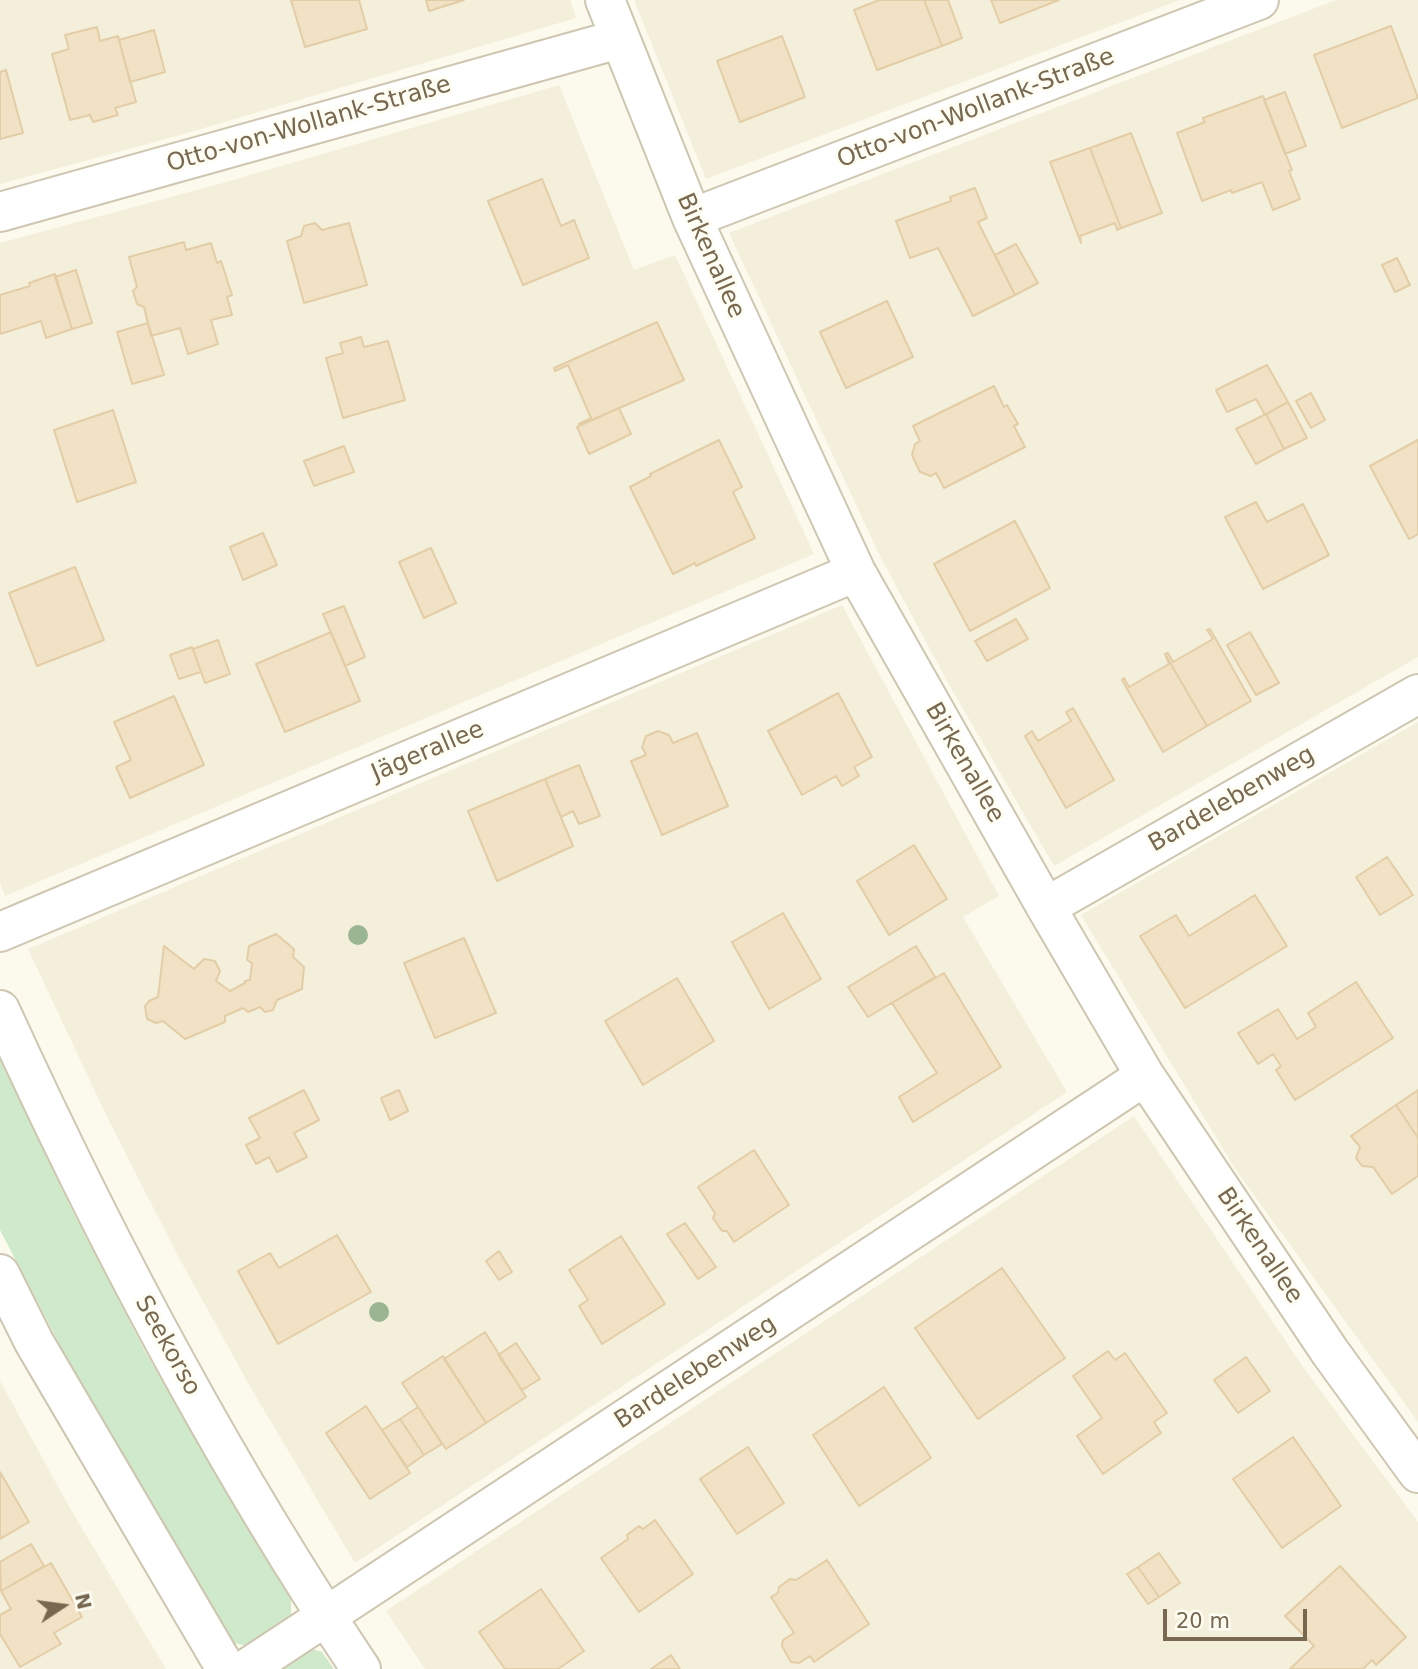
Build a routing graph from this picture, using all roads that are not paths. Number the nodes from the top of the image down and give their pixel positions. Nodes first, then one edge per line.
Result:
1 (605, 0) edge
2 (1259, 0) edge
3 (619, 38) junction
4 (0, 212) edge
5 (692, 218) junction
6 (856, 572) junction
7 (1418, 694) edge
8 (1046, 907) junction
9 (0, 932) edge
10 (0, 1010) edge
11 (1145, 1076) junction
12 (0, 1273) edge
13 (1418, 1473) edge
14 (326, 1617) junction
15 (226, 1669) edge
16 (246, 1669) edge
17 (361, 1669) edge

1 - 3 street, Birkenallee
2 - 5 street, Otto-von-Wollank-Straße
3 - 4 street, Otto-von-Wollank-Straße
3 - 5 street, Birkenallee
5 - 6 street, Birkenallee
6 - 8 street, Birkenallee
6 - 9 street, Jägerallee
7 - 8 street, Bardelebenweg
8 - 11 street, Birkenallee
10 - 14 street, Seekorso
11 - 13 street, Birkenallee
11 - 14 street, Bardelebenweg
12 - 15 street
14 - 16 street, Bardelebenweg
14 - 17 street, Seekorso

